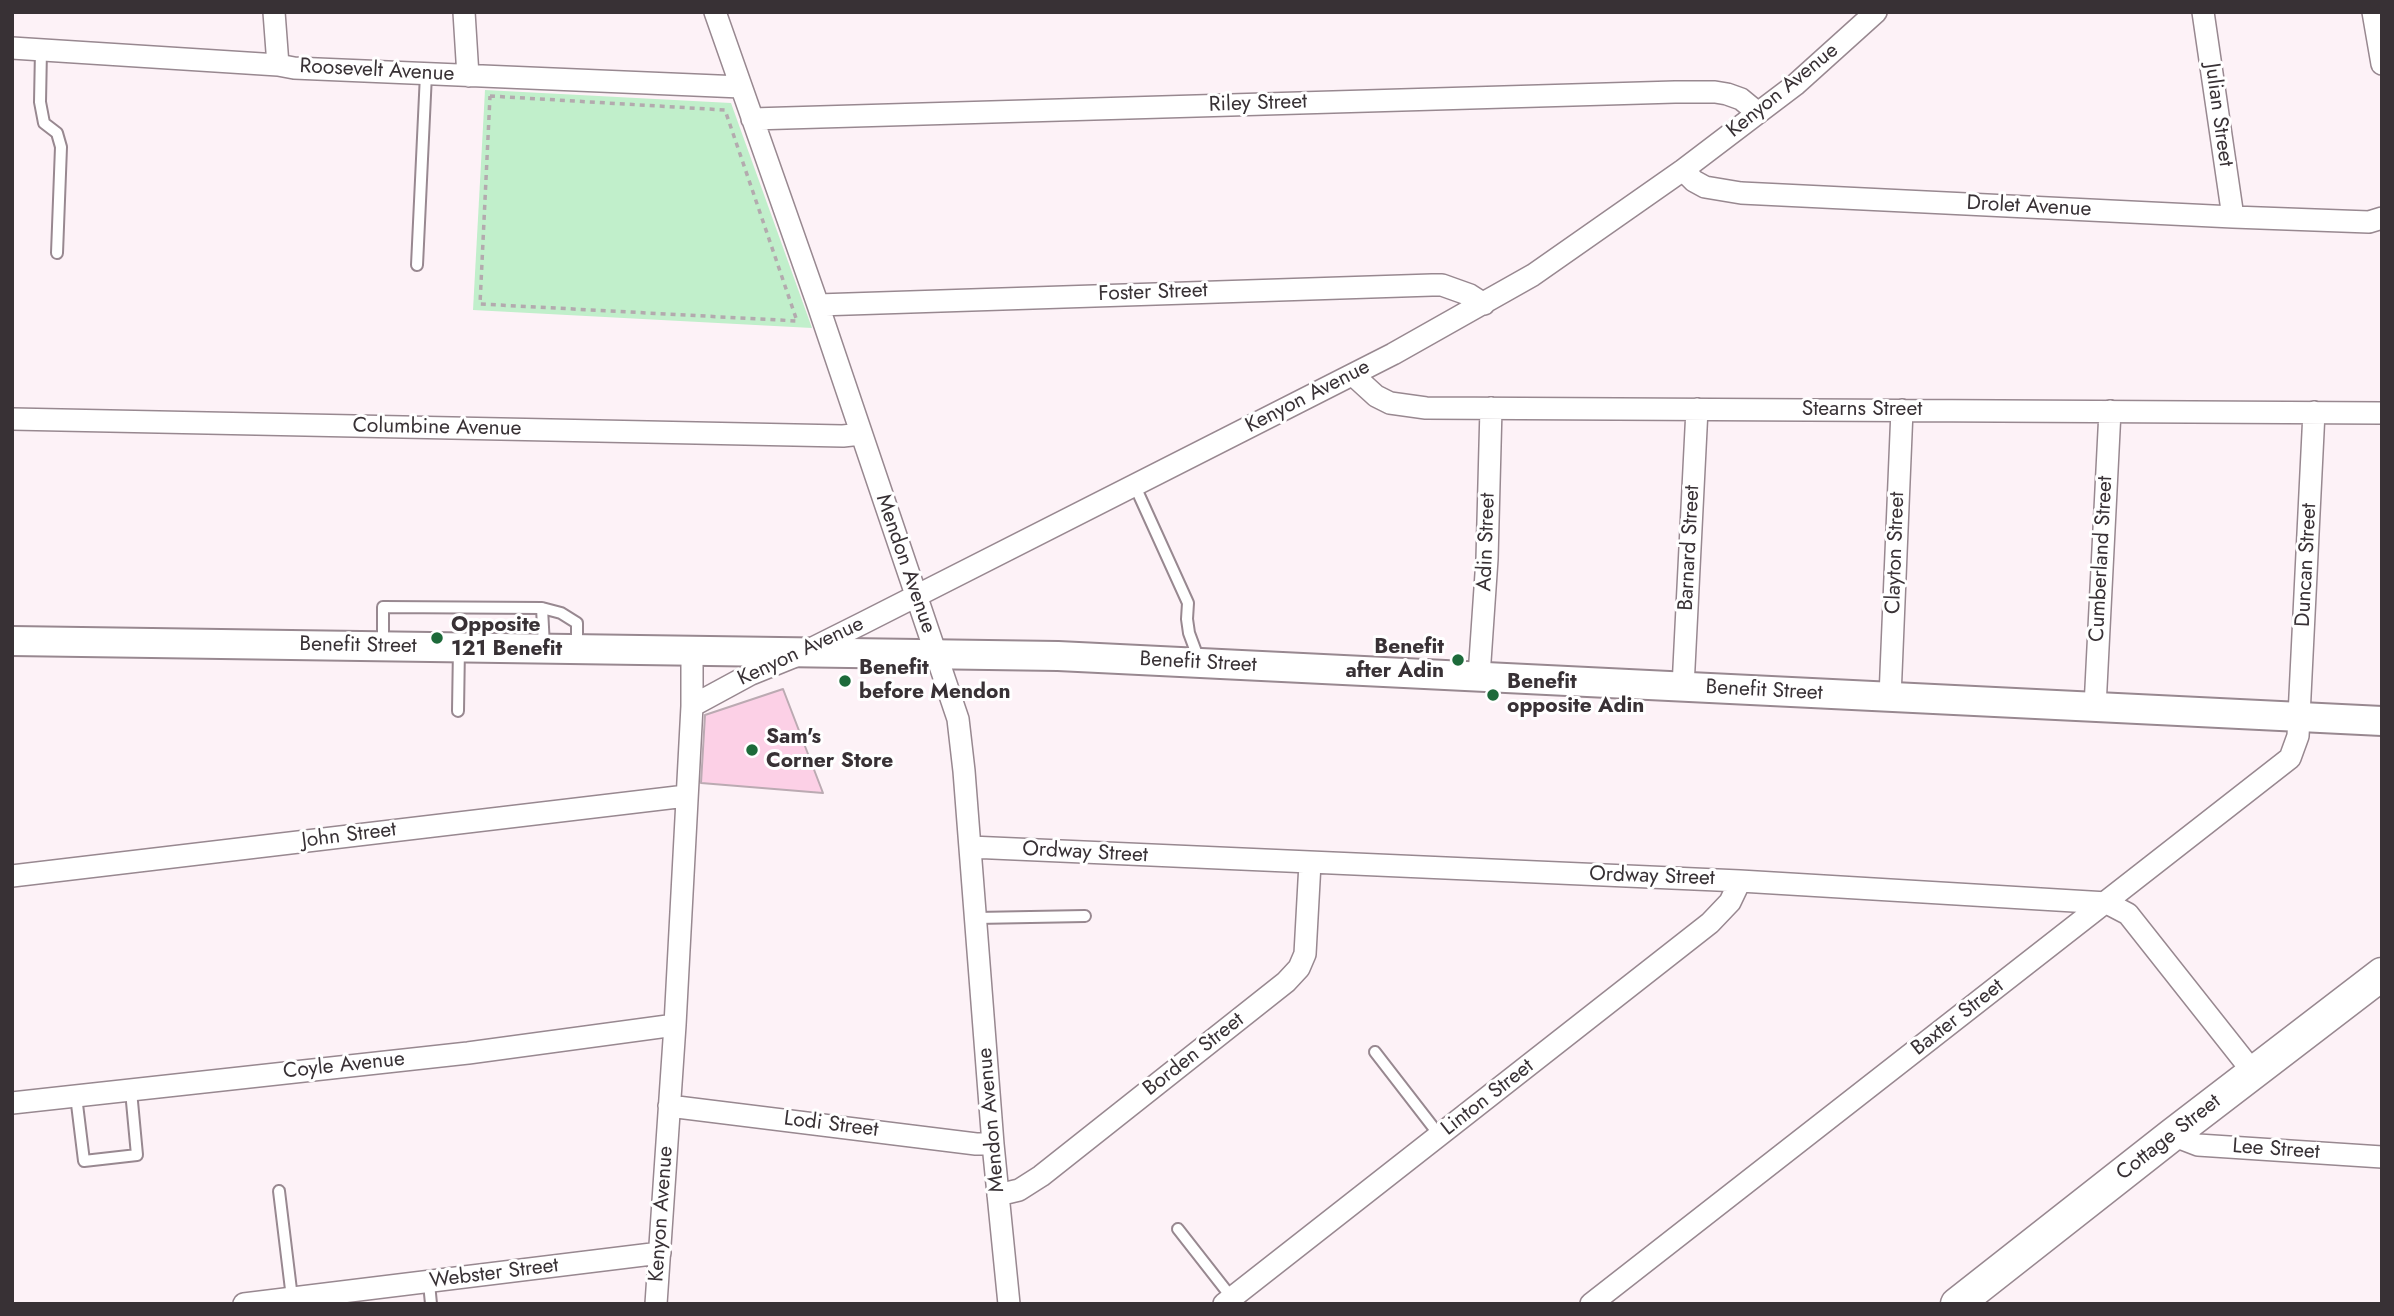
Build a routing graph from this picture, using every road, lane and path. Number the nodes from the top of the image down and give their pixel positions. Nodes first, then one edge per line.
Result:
1 (274, 12) edge
2 (464, 12) edge
3 (715, 12) edge
4 (1876, 12) edge
5 (2203, 12) edge
6 (2373, 12) edge
7 (12, 48) edge
8 (41, 50) junction
9 (2382, 64) edge
10 (278, 65) junction
11 (426, 74) junction
12 (468, 76) junction
13 (741, 87) junction
14 (490, 96) joint
15 (1758, 113) junction
16 (752, 119) junction
17 (1683, 170) junction
18 (2233, 217) junction
19 (2382, 218) edge
20 (57, 253) dead end
21 (417, 265) dead end
22 (1484, 304) junction
23 (818, 305) junction
24 (1353, 375) junction
25 (1491, 408) junction
26 (1697, 409) junction
27 (1902, 410) junction
28 (2110, 411) junction
29 (2314, 412) junction
30 (2382, 413) edge
31 (12, 419) edge
32 (861, 434) junction
33 (1134, 484) junction
34 (916, 596) junction
35 (542, 608) junction
36 (12, 641) edge
37 (383, 646) junction
38 (459, 648) junction
39 (545, 649) junction
40 (577, 649) junction
41 (692, 651) junction
42 (803, 653) junction
43 (936, 653) junction
44 (1200, 663) junction
45 (1479, 676) junction
46 (1683, 687) junction
47 (1890, 696) junction
48 (692, 706) junction
49 (2095, 707) junction
50 (458, 710) dead end
51 (2299, 717) junction
52 (2382, 721) edge
53 (686, 796) junction
54 (970, 847) junction
55 (1310, 863) junction
56 (12, 876) edge
57 (1740, 881) junction
58 (2107, 903) junction
59 (1085, 916) dead end
60 (976, 918) junction
61 (2382, 974) edge
62 (675, 1025) junction
63 (1375, 1052) dead end
64 (2253, 1072) junction
65 (131, 1091) junction
66 (76, 1096) junction
67 (12, 1103) edge
68 (669, 1106) junction
69 (2172, 1135) junction
70 (1440, 1136) junction
71 (993, 1144) junction
72 (2382, 1157) edge
73 (279, 1191) dead end
74 (998, 1195) junction
75 (1178, 1229) dead end
76 (660, 1253) junction
77 (430, 1293) edge
78 (292, 1298) junction
79 (344, 1298) edge
80 (1228, 1301) edge
81 (252, 1303) edge
82 (1011, 1303) edge
83 (656, 1304) edge
84 (1591, 1304) edge
85 (1957, 1304) edge

1 - 10 street
2 - 12 street
3 - 13 street, Mendon Avenue
4 - 15 street, Kenyon Avenue
5 - 18 street, Julian Street
6 - 9 street
7 - 8 street, Roosevelt Avenue
8 - 10 street, Roosevelt Avenue
8 - 20 lane
10 - 11 street, Roosevelt Avenue
11 - 12 street, Roosevelt Avenue
11 - 21 lane
12 - 13 street, Roosevelt Avenue
13 - 16 street, Mendon Avenue
14 - 14 path
15 - 16 street, Riley Street
15 - 17 street, Kenyon Avenue
16 - 23 street, Mendon Avenue
17 - 18 street, Drolet Avenue
17 - 22 street, Kenyon Avenue
18 - 19 street, Drolet Avenue
22 - 23 street, Foster Street
22 - 24 street, Kenyon Avenue
23 - 32 street, Mendon Avenue
24 - 25 street, Stearns Street
24 - 33 street, Kenyon Avenue
25 - 26 street, Stearns Street
25 - 45 street, Adin Street
26 - 27 street, Stearns Street
26 - 46 street, Barnard Street
27 - 28 street, Stearns Street
27 - 47 street, Clayton Street
28 - 29 street, Stearns Street
28 - 49 street, Cumberland Street
29 - 30 street, Stearns Street
29 - 51 street, Duncan Street
31 - 32 street, Columbine Avenue
32 - 34 street, Mendon Avenue
33 - 34 street, Kenyon Avenue
33 - 44 lane
34 - 42 street, Kenyon Avenue
34 - 43 street, Mendon Avenue
35 - 37 lane
35 - 39 lane
35 - 40 lane
36 - 37 street, Benefit Street
37 - 38 street, Benefit Street
38 - 39 street, Benefit Street
38 - 50 lane
39 - 40 street, Benefit Street
40 - 41 street, Benefit Street
41 - 42 street, Benefit Street
41 - 48 street, Kenyon Avenue
42 - 43 street, Benefit Street
42 - 48 street, Kenyon Avenue
43 - 44 street, Benefit Street
43 - 54 street, Mendon Avenue
44 - 45 street, Benefit Street
45 - 46 street, Benefit Street
46 - 47 street, Benefit Street
47 - 49 street, Benefit Street
48 - 53 street, Kenyon Avenue
49 - 51 street, Benefit Street
51 - 52 street, Benefit Street
51 - 58 street, Baxter Street
53 - 56 street, John Street
53 - 62 street, Kenyon Avenue
54 - 55 street, Ordway Street
54 - 60 street, Mendon Avenue
55 - 57 street, Ordway Street
55 - 74 street, Borden Street
57 - 58 street, Ordway Street
57 - 70 street, Linton Street
58 - 64 street
58 - 84 street, Baxter Street
59 - 60 lane
60 - 71 street, Mendon Avenue
61 - 64 main road, Cottage Street
62 - 65 street, Coyle Avenue
62 - 68 street, Kenyon Avenue
63 - 70 lane
64 - 69 main road, Cottage Street
65 - 66 street, Coyle Avenue
65 - 66 lane
66 - 67 street, Coyle Avenue
68 - 71 street, Lodi Street
68 - 76 street, Kenyon Avenue
69 - 72 street, Lee Street
69 - 85 main road, Cottage Street
70 - 80 street, Linton Street
71 - 74 street, Mendon Avenue
73 - 78 lane
74 - 82 street, Mendon Avenue
75 - 80 lane
76 - 77 street, Webster Street
76 - 83 street, Kenyon Avenue
77 - 79 street, Webster Street
78 - 79 street, Webster Street
78 - 81 street, Webster Street

